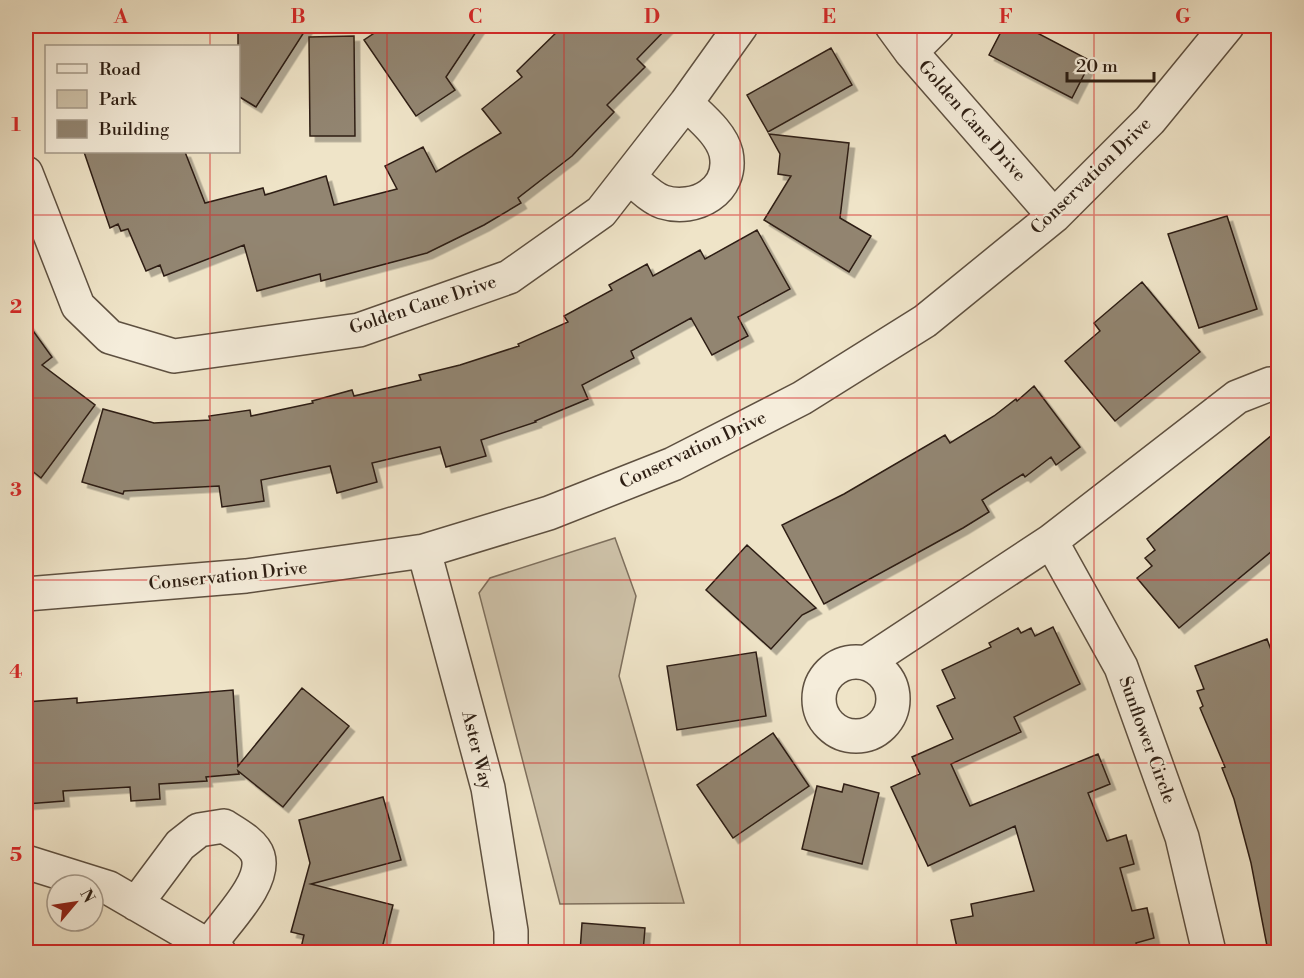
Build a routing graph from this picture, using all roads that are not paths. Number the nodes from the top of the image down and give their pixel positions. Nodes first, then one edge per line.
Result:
1 (741, 26) edge
2 (892, 26) edge
3 (937, 26) edge
4 (1227, 26) edge
5 (911, 52) junction
6 (686, 103) junction
7 (26, 173) edge
8 (629, 177) junction
9 (1054, 216) junction
10 (1278, 386) edge
11 (1051, 541) junction
12 (424, 551) junction
13 (26, 594) edge
14 (866, 663) dead end
15 (26, 862) edge
16 (136, 904) junction
17 (211, 950) edge
18 (511, 952) edge
19 (1209, 952) edge

1 - 6 street, Golden Cane Drive
2 - 5 street, Golden Cane Drive
3 - 5 street
4 - 9 street, Conservation Drive
5 - 9 street, Golden Cane Drive
6 - 8 street, Golden Cane Drive
6 - 8 street
7 - 8 street, Golden Cane Drive
9 - 12 street, Conservation Drive
10 - 11 street
11 - 14 street
11 - 19 street, Sunflower Circle
12 - 13 street, Conservation Drive
12 - 18 street, Aster Way
15 - 16 street
16 - 17 street
16 - 17 street

